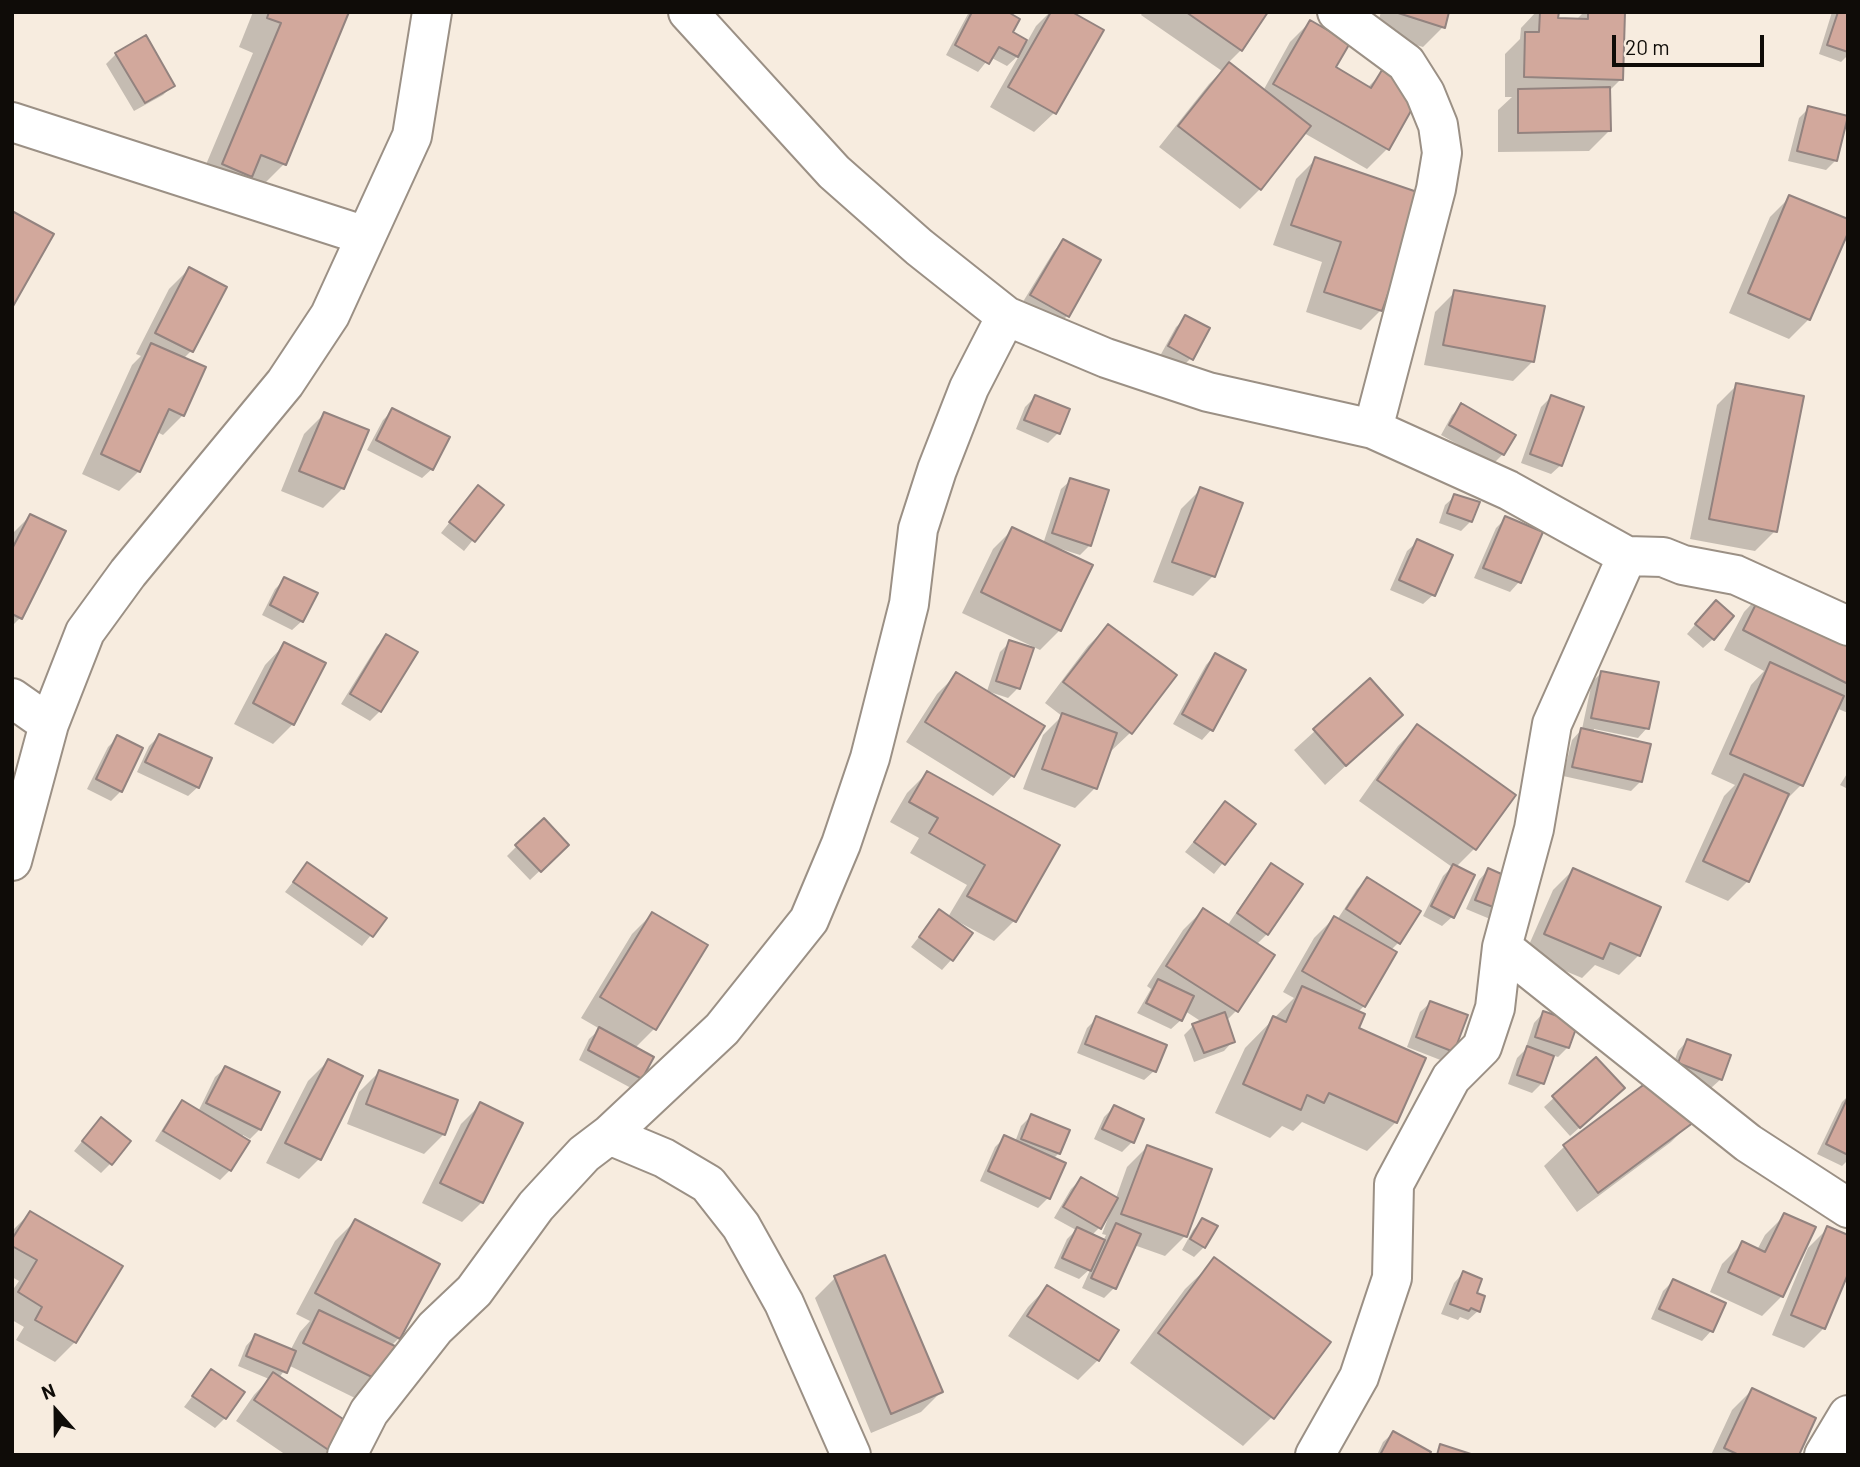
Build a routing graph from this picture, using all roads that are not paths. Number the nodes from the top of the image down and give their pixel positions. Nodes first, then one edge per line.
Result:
1 (432, 12) edge
2 (688, 12) edge
3 (1337, 12) edge
4 (12, 122) edge
5 (366, 236) junction
6 (1006, 316) junction
7 (1373, 429) junction
8 (1627, 556) junction
9 (1848, 626) edge
10 (12, 698) edge
11 (49, 723) junction
12 (12, 861) edge
13 (1502, 947) junction
14 (610, 1135) junction
15 (1848, 1208) edge
16 (1848, 1415) edge
17 (347, 1455) edge
18 (851, 1455) edge
19 (1315, 1455) edge
20 (1824, 1455) edge

1 - 5 street
2 - 6 street
3 - 7 street
4 - 5 street
5 - 11 street
6 - 7 street
6 - 14 street
7 - 8 street
8 - 9 street
8 - 13 street
10 - 11 street
11 - 12 street
13 - 15 street
13 - 19 street
14 - 17 street
14 - 18 street
16 - 20 street

